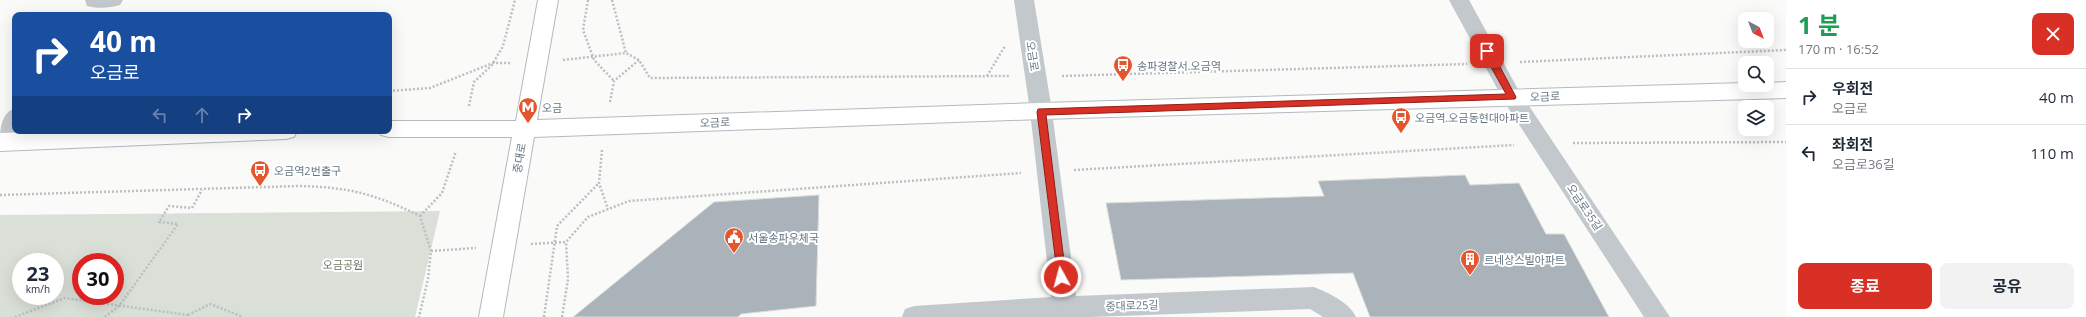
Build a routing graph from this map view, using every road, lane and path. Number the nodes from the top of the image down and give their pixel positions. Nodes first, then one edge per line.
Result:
1 (94, 0) edge
2 (113, 0) edge
3 (515, 0) edge
4 (548, 0) edge
5 (588, 0) edge
6 (612, 0) edge
7 (1024, 0) edge
8 (1459, 0) edge
9 (86, 12) edge
10 (1003, 38) dead end
11 (1786, 50) edge
12 (639, 60) junction
13 (493, 63) junction
14 (1494, 63) junction
15 (986, 76) junction
16 (1036, 76) junction
17 (474, 82) dead end
18 (392, 90) edge
19 (1786, 90) edge
20 (1512, 97) junction
21 (1041, 112) junction
22 (12, 120) edge
23 (392, 129) edge
24 (524, 129) junction
25 (208, 134) edge
26 (0, 138) edge
27 (0, 142) edge
28 (1786, 142) edge
29 (1543, 143) junction
30 (1049, 172) junction
31 (202, 190) junction
32 (442, 193) dead end
33 (0, 195) edge
34 (608, 210) junction
35 (420, 216) junction
36 (120, 306) junction
37 (1066, 312) edge
38 (188, 316) edge
39 (15, 317) edge
40 (105, 317) edge
41 (243, 317) edge
42 (419, 317) edge
43 (491, 317) edge
44 (544, 317) edge
45 (562, 317) edge
46 (914, 317) edge
47 (1344, 317) edge
48 (1658, 317) edge

1 - 2 street
1 - 9 street
3 - 13 path
4 - 24 main road, 중대로
5 - 12 path
6 - 12 path
7 - 16 street, 오금로
8 - 14 street, 오금로35길
10 - 15 path
11 - 14 path
12 - 15 path
13 - 17 path
13 - 18 path
14 - 16 path
14 - 20 street, 오금로35길
15 - 16 path
16 - 21 street, 오금로
19 - 20 main road, 오금로
20 - 21 main road, 오금로
20 - 29 street, 오금로35길
21 - 24 main road, 오금로
21 - 30 street, 오금로
22 - 26 street
23 - 24 main road, 오금로
24 - 43 main road, 중대로
25 - 27 main road
28 - 29 path
29 - 30 path
29 - 48 street, 오금로35길
30 - 34 path
30 - 37 street, 오금로
31 - 33 path
31 - 35 path
31 - 36 path
32 - 35 path
34 - 44 path
34 - 45 path
35 - 42 path
36 - 38 path
36 - 39 path
36 - 40 path
37 - 46 street, 중대로25길
37 - 47 street, 중대로25길
38 - 41 path

